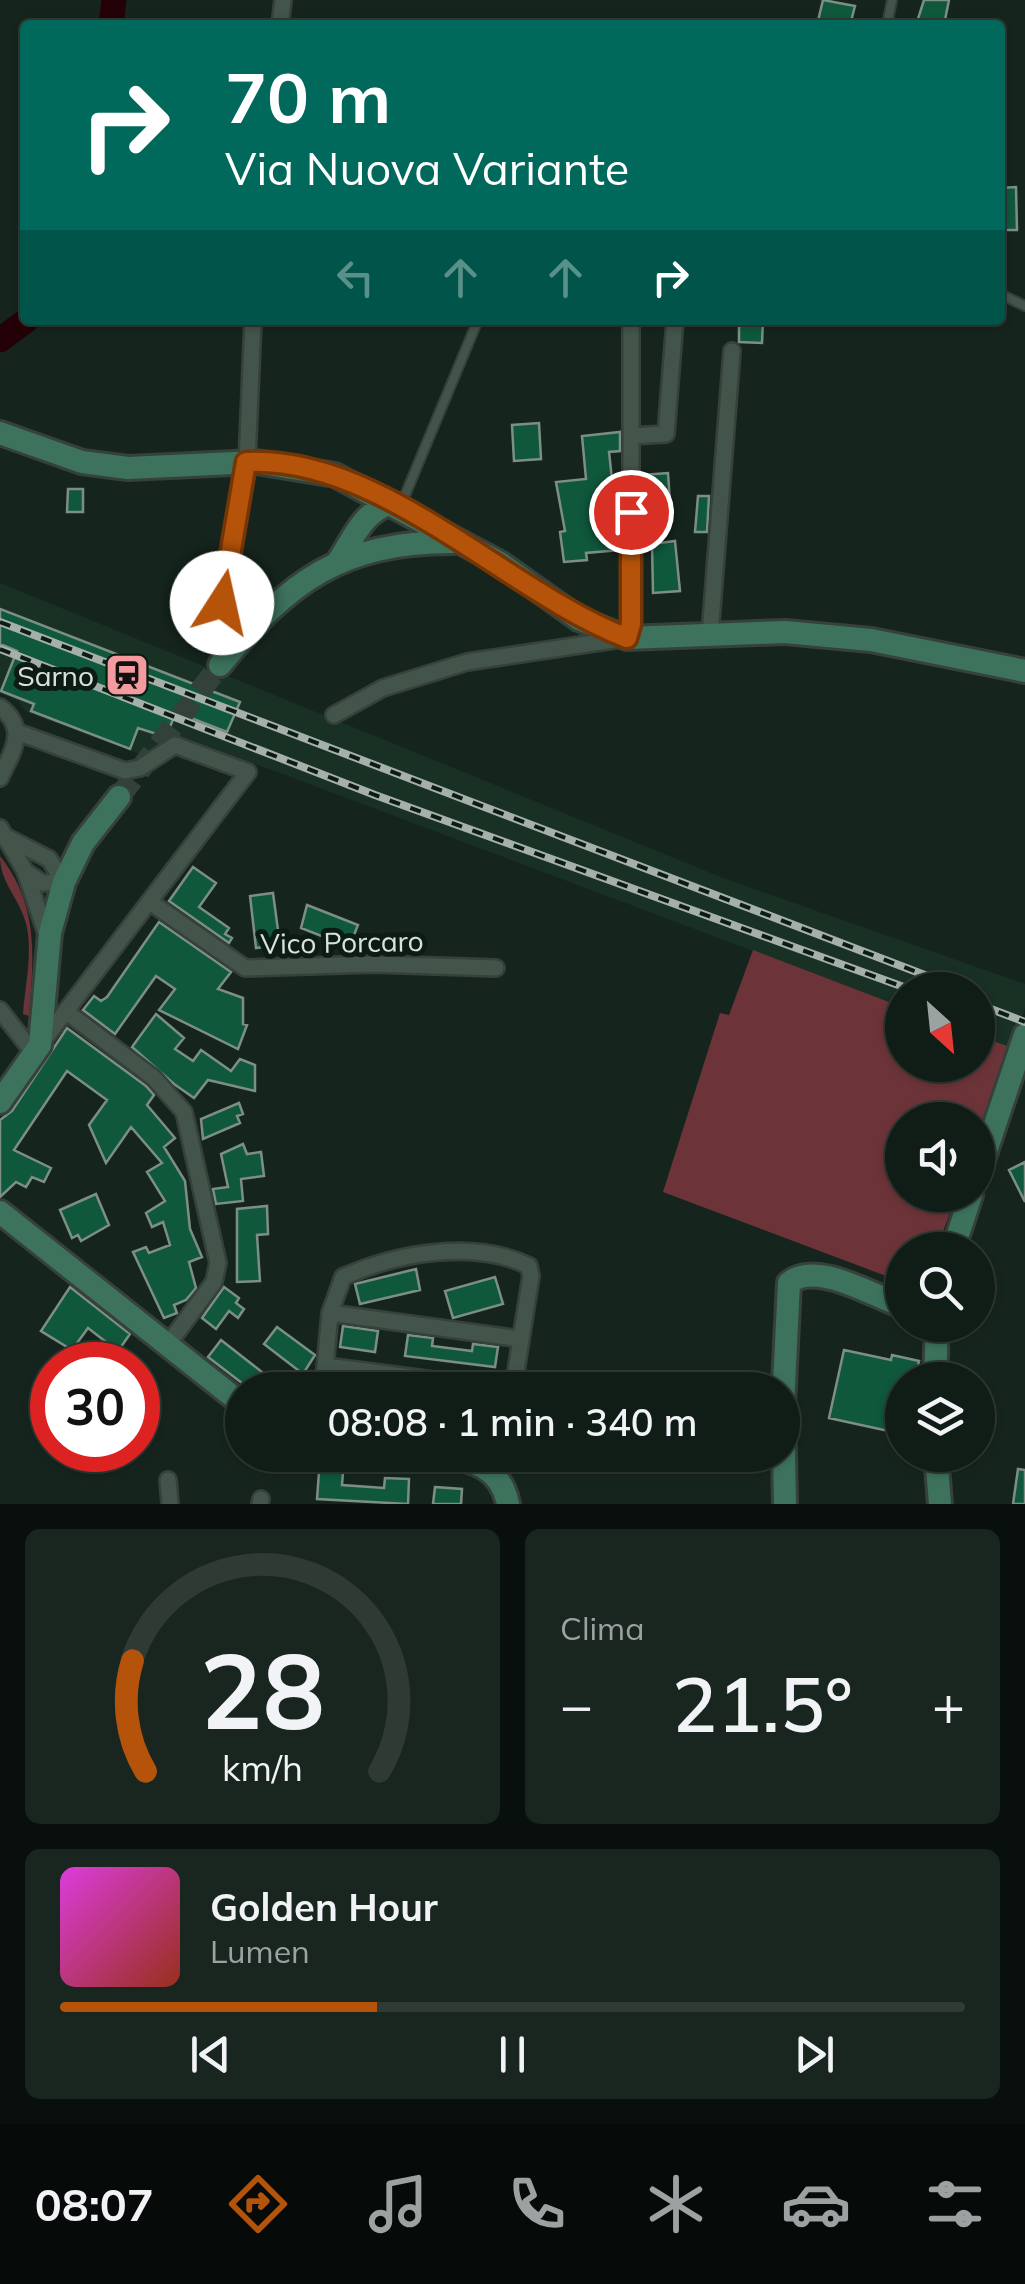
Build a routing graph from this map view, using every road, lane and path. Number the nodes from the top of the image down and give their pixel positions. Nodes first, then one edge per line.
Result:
1 (253, 325) edge
2 (476, 325) edge
3 (632, 325) edge
4 (676, 325) edge
5 (732, 351) dead end
6 (631, 436) junction
7 (10, 437) edge
8 (246, 462) junction
9 (336, 475) junction
10 (396, 506) junction
11 (362, 522) junction
12 (456, 542) junction
13 (380, 546) junction
14 (339, 560) junction
15 (222, 603) dead end
16 (710, 635) junction
17 (627, 638) junction
18 (220, 664) tunnel mouth
19 (1025, 671) edge
20 (0, 708) edge
21 (334, 716) dead end
22 (17, 732) junction
23 (0, 778) edge
24 (119, 797) tunnel mouth
25 (2, 832) edge
26 (84, 842) junction
27 (40, 854) junction
28 (25, 870) junction
29 (64, 882) junction
30 (150, 902) junction
31 (49, 945) junction
32 (496, 968) dead end
33 (44, 1003) junction
34 (0, 1010) edge
35 (69, 1012) junction
36 (1025, 1036) edge
37 (38, 1050) junction
38 (0, 1102) edge
39 (995, 1124) edge
40 (0, 1212) edge
41 (885, 1300) edge
42 (330, 1313) junction
43 (521, 1340) junction
44 (166, 1347) junction
45 (326, 1366) junction
46 (325, 1372) edge
47 (372, 1372) edge
48 (515, 1372) edge
49 (225, 1391) edge
50 (501, 1472) edge
51 (937, 1472) edge
52 (168, 1480) dead end
53 (170, 1504) edge
54 (508, 1504) edge
55 (785, 1504) edge
56 (940, 1504) edge

1 - 8 street
2 - 10 lane
3 - 6 street
4 - 6 street
5 - 16 street
6 - 17 street
7 - 8 main road
8 - 9 main road
8 - 15 street
9 - 10 main road
9 - 11 main road
10 - 11 main road
10 - 12 main road
10 - 13 main road
11 - 14 main road
12 - 13 main road
12 - 17 main road
13 - 14 main road
14 - 18 main road
16 - 17 main road
16 - 19 main road
17 - 21 street
20 - 22 street
22 - 23 street
22 - 30 street
24 - 26 main road
25 - 27 street
25 - 28 street
26 - 27 street
26 - 29 main road
27 - 29 street
28 - 29 street
28 - 31 street
29 - 31 main road
30 - 32 street, Vico Porcaro
30 - 35 street
31 - 33 main road
33 - 35 street
33 - 37 main road
34 - 37 street
35 - 37 street
35 - 44 street
36 - 39 main road
37 - 38 main road
40 - 44 main road
41 - 55 main road
42 - 43 street
42 - 43 street
42 - 45 street
43 - 48 street
44 - 49 main road
45 - 46 street
45 - 47 street
50 - 54 main road
51 - 56 main road
52 - 53 street

